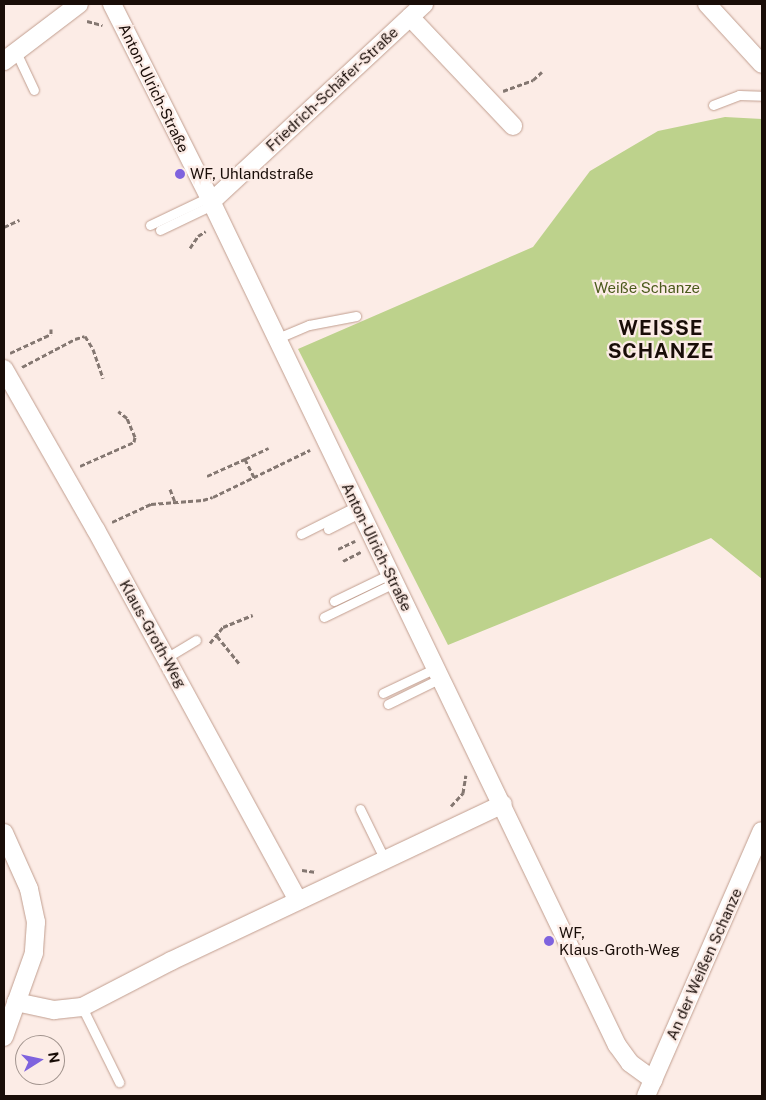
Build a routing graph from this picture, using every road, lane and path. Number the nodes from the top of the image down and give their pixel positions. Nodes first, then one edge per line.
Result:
1 (79, 4) edge
2 (112, 4) edge
3 (424, 4) edge
4 (706, 4) edge
5 (410, 17) junction
6 (79, 22) dead end
7 (106, 28) dead end
8 (10, 57) edge
9 (762, 64) edge
10 (542, 72) dead end
11 (34, 90) dead end
12 (762, 96) edge
13 (488, 100) junction
14 (713, 105) dead end
15 (512, 126) dead end
16 (207, 204) junction
17 (19, 220) dead end
18 (150, 225) dead end
19 (4, 227) edge
20 (160, 230) dead end
21 (208, 230) junction
22 (212, 234) dead end
23 (190, 248) dead end
24 (356, 316) dead end
25 (50, 329) dead end
26 (286, 335) dead end
27 (9, 364) edge
28 (103, 378) dead end
29 (118, 411) dead end
30 (327, 442) junction
31 (269, 448) dead end
32 (245, 459) junction
33 (78, 468) dead end
34 (207, 476) dead end
35 (254, 477) junction
36 (170, 489) dead end
37 (175, 502) junction
38 (358, 510) junction
39 (328, 529) dead end
40 (96, 530) junction
41 (301, 534) dead end
42 (359, 540) dead end
43 (338, 549) dead end
44 (364, 550) dead end
45 (343, 561) dead end
46 (392, 579) junction
47 (334, 601) dead end
48 (253, 615) dead end
49 (324, 617) dead end
50 (217, 636) junction
51 (196, 640) dead end
52 (206, 646) dead end
53 (166, 658) junction
54 (239, 663) dead end
55 (439, 673) junction
56 (383, 693) dead end
57 (388, 704) dead end
58 (503, 804) junction
59 (360, 809) dead end
60 (762, 831) edge
61 (4, 833) edge
62 (8, 852) edge
63 (385, 860) junction
64 (298, 901) junction
65 (16, 1002) junction
66 (82, 1007) junction
67 (4, 1037) edge
68 (653, 1080) junction
69 (119, 1082) dead end
70 (646, 1096) edge

1 - 8 street
2 - 16 street, Anton-Ulrich-Straße
3 - 5 street, Friedrich-Schäfer-Straße
4 - 9 street
5 - 13 street, Friedrich-Schäfer-Straße
5 - 16 street, Friedrich-Schäfer-Straße
6 - 7 path
8 - 11 lane
10 - 13 path
12 - 14 lane
13 - 15 street, Friedrich-Schäfer-Straße
16 - 18 lane
16 - 20 lane
16 - 21 path
16 - 30 street, Anton-Ulrich-Straße
17 - 19 path
21 - 22 path
21 - 23 path
24 - 26 lane
25 - 27 path
27 - 28 path
27 - 40 street, Klaus-Groth-Weg
29 - 33 path
30 - 35 path
30 - 38 street, Anton-Ulrich-Straße
31 - 32 path
32 - 34 path
32 - 35 path
35 - 37 path
36 - 37 path
37 - 40 path
38 - 39 lane
38 - 41 lane
38 - 46 street, Anton-Ulrich-Straße
40 - 53 street, Klaus-Groth-Weg
42 - 43 path
44 - 45 path
46 - 47 lane
46 - 49 lane
46 - 55 street, Anton-Ulrich-Straße
48 - 50 path
50 - 52 path
50 - 54 path
51 - 53 lane
53 - 64 street, Klaus-Groth-Weg
55 - 56 lane
55 - 57 lane
55 - 58 street, Anton-Ulrich-Straße
58 - 63 street
58 - 68 street, Anton-Ulrich-Straße
59 - 63 lane
60 - 68 street, An der Weißen Schanze
61 - 62 street
62 - 65 street
63 - 64 street
64 - 66 street
65 - 66 street
65 - 67 street
66 - 69 lane
68 - 70 street, An der Weißen Schanze

